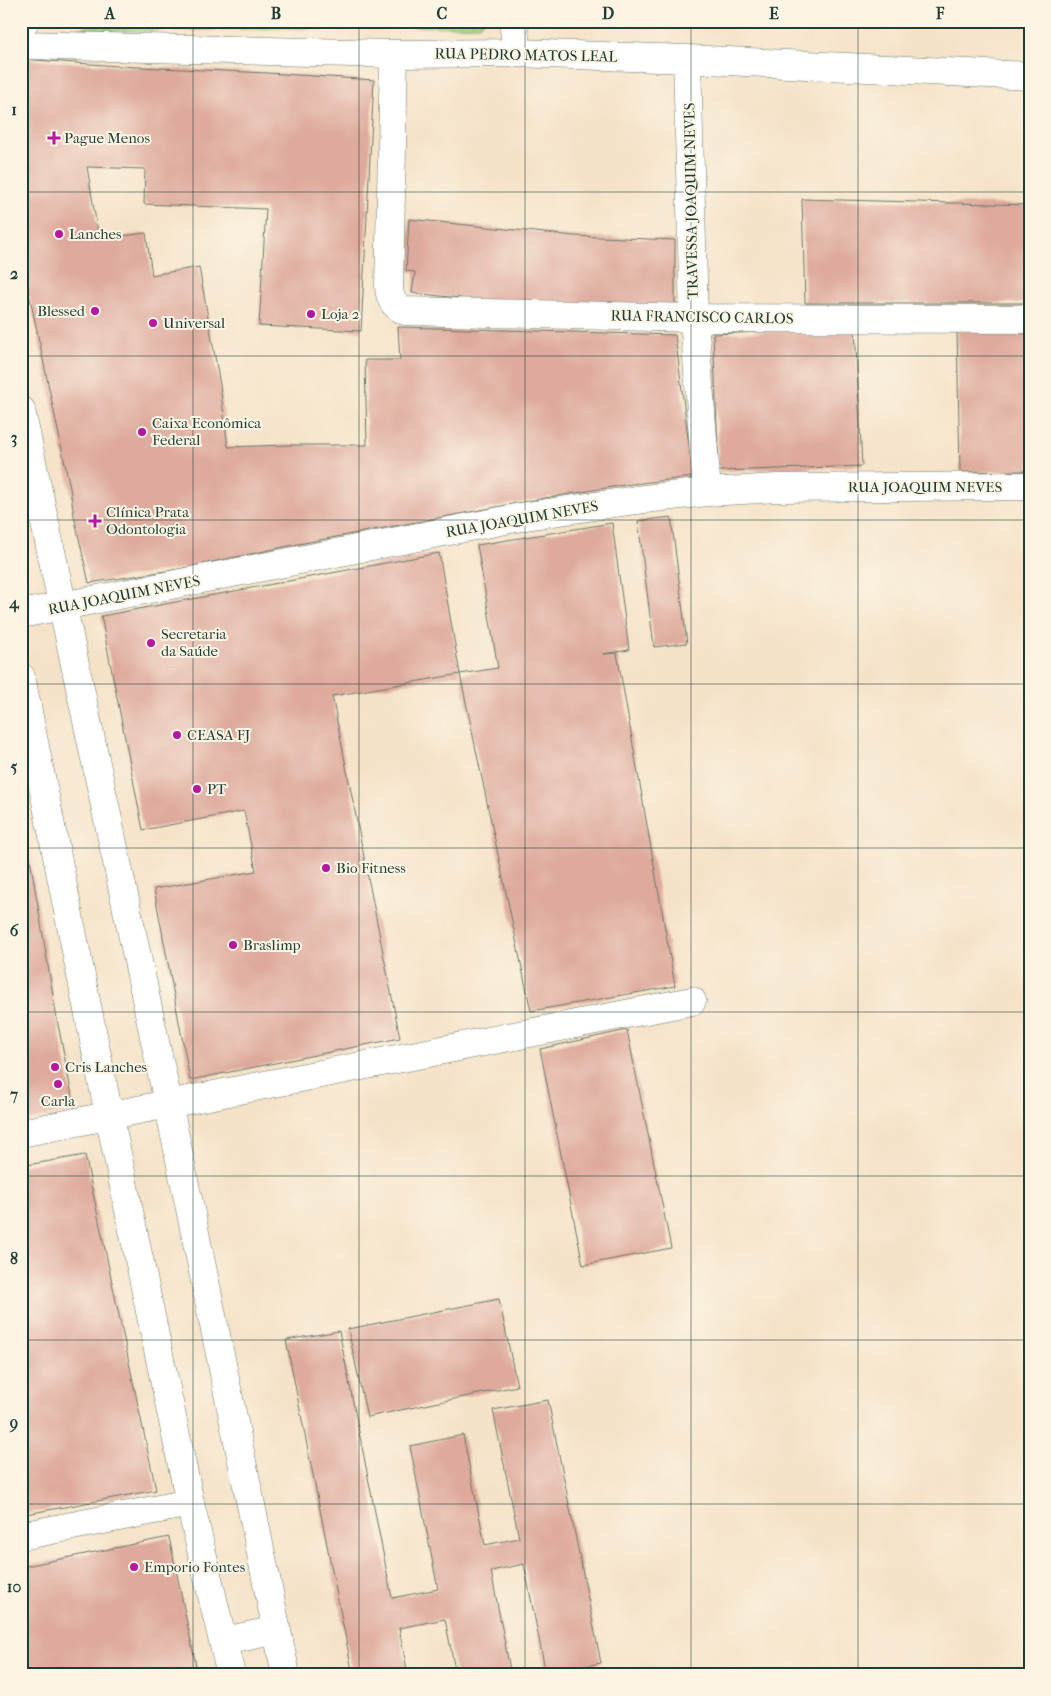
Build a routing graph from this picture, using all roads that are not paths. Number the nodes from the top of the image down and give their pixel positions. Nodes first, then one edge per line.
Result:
1 (25, 21) edge
2 (513, 21) edge
3 (21, 23) edge
4 (21, 45) edge
5 (517, 53) junction
6 (394, 54) junction
7 (687, 59) junction
8 (1030, 76) edge
9 (694, 318) junction
10 (1030, 318) edge
11 (21, 410) edge
12 (1030, 486) edge
13 (707, 492) junction
14 (64, 607) junction
15 (21, 614) edge
16 (21, 677) edge
17 (692, 1001) dead end
18 (168, 1105) junction
19 (109, 1115) junction
20 (21, 1133) edge
21 (190, 1503) junction
22 (21, 1536) edge
23 (277, 1630) junction
24 (224, 1641) junction
25 (231, 1675) edge
26 (286, 1675) edge

1 - 3 street
2 - 5 street
4 - 6 street, RUA PEDRO MATOS LEAL
5 - 6 street, RUA PEDRO MATOS LEAL
5 - 7 street, RUA PEDRO MATOS LEAL
6 - 9 street, RUA FRANCISCO CARLOS
7 - 8 street, RUA PEDRO MATOS LEAL
7 - 9 street, TRAVESSA JOAQUIM NEVES
9 - 10 street, RUA FRANCISCO CARLOS
9 - 13 street, TRAVESSA JOAQUIM NEVES
11 - 14 street
12 - 13 street, RUA JOAQUIM NEVES
13 - 14 street, RUA JOAQUIM NEVES
14 - 15 street, RUA JOAQUIM NEVES
14 - 18 street
16 - 19 street
17 - 18 street
18 - 19 street
18 - 23 street
19 - 20 street
19 - 21 street
21 - 22 street
21 - 24 street
23 - 24 street
23 - 26 street
24 - 25 street

